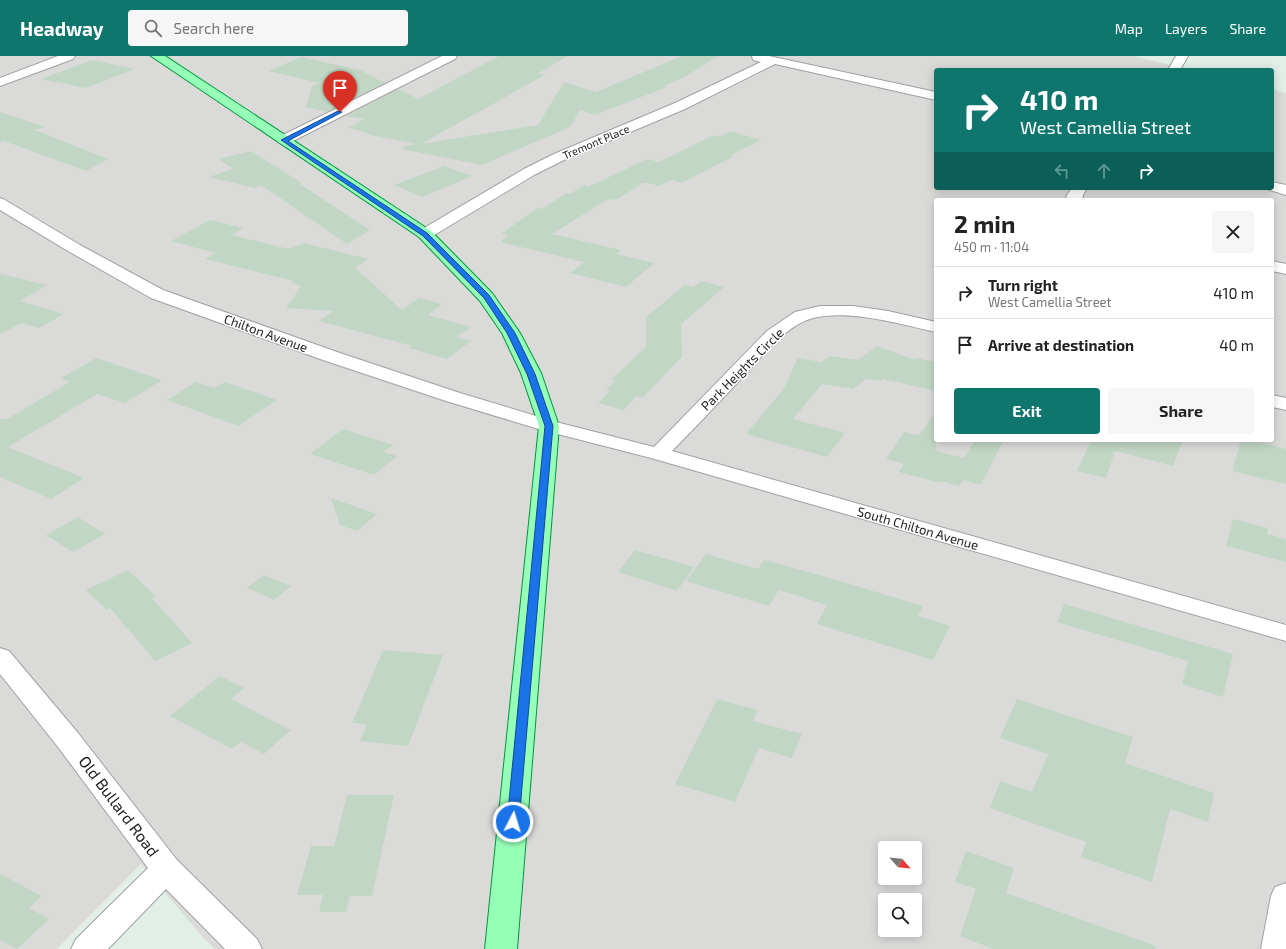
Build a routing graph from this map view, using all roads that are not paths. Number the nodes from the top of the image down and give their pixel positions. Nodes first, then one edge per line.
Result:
1 (70, 56) edge
2 (157, 56) edge
3 (451, 56) edge
4 (752, 56) edge
5 (1182, 56) edge
6 (772, 61) junction
7 (1175, 68) edge
8 (0, 82) edge
9 (934, 96) edge
10 (284, 140) junction
11 (1274, 187) edge
12 (1286, 190) edge
13 (0, 203) edge
14 (425, 234) junction
15 (1274, 266) edge
16 (1286, 269) edge
17 (934, 327) edge
18 (1274, 401) edge
19 (1286, 404) edge
20 (549, 426) junction
21 (658, 454) junction
22 (1286, 633) edge
23 (0, 657) edge
24 (166, 869) junction
25 (1286, 896) edge
26 (87, 949) edge
27 (246, 949) edge
28 (501, 949) edge
29 (1277, 949) edge

1 - 8 street
2 - 10 main road
3 - 10 street
4 - 6 street
5 - 7 street
6 - 9 street
6 - 14 street, Tremont Place
10 - 14 main road
11 - 12 street
13 - 20 street, Chilton Avenue
14 - 20 main road
15 - 16 street
17 - 21 street, Park Heights Circle
18 - 19 street
20 - 21 street, South Chilton Avenue
20 - 28 main road
21 - 22 street, South Chilton Avenue
23 - 24 street, Old Bullard Road
24 - 26 street
24 - 27 street, Old Bullard Road
25 - 29 street

